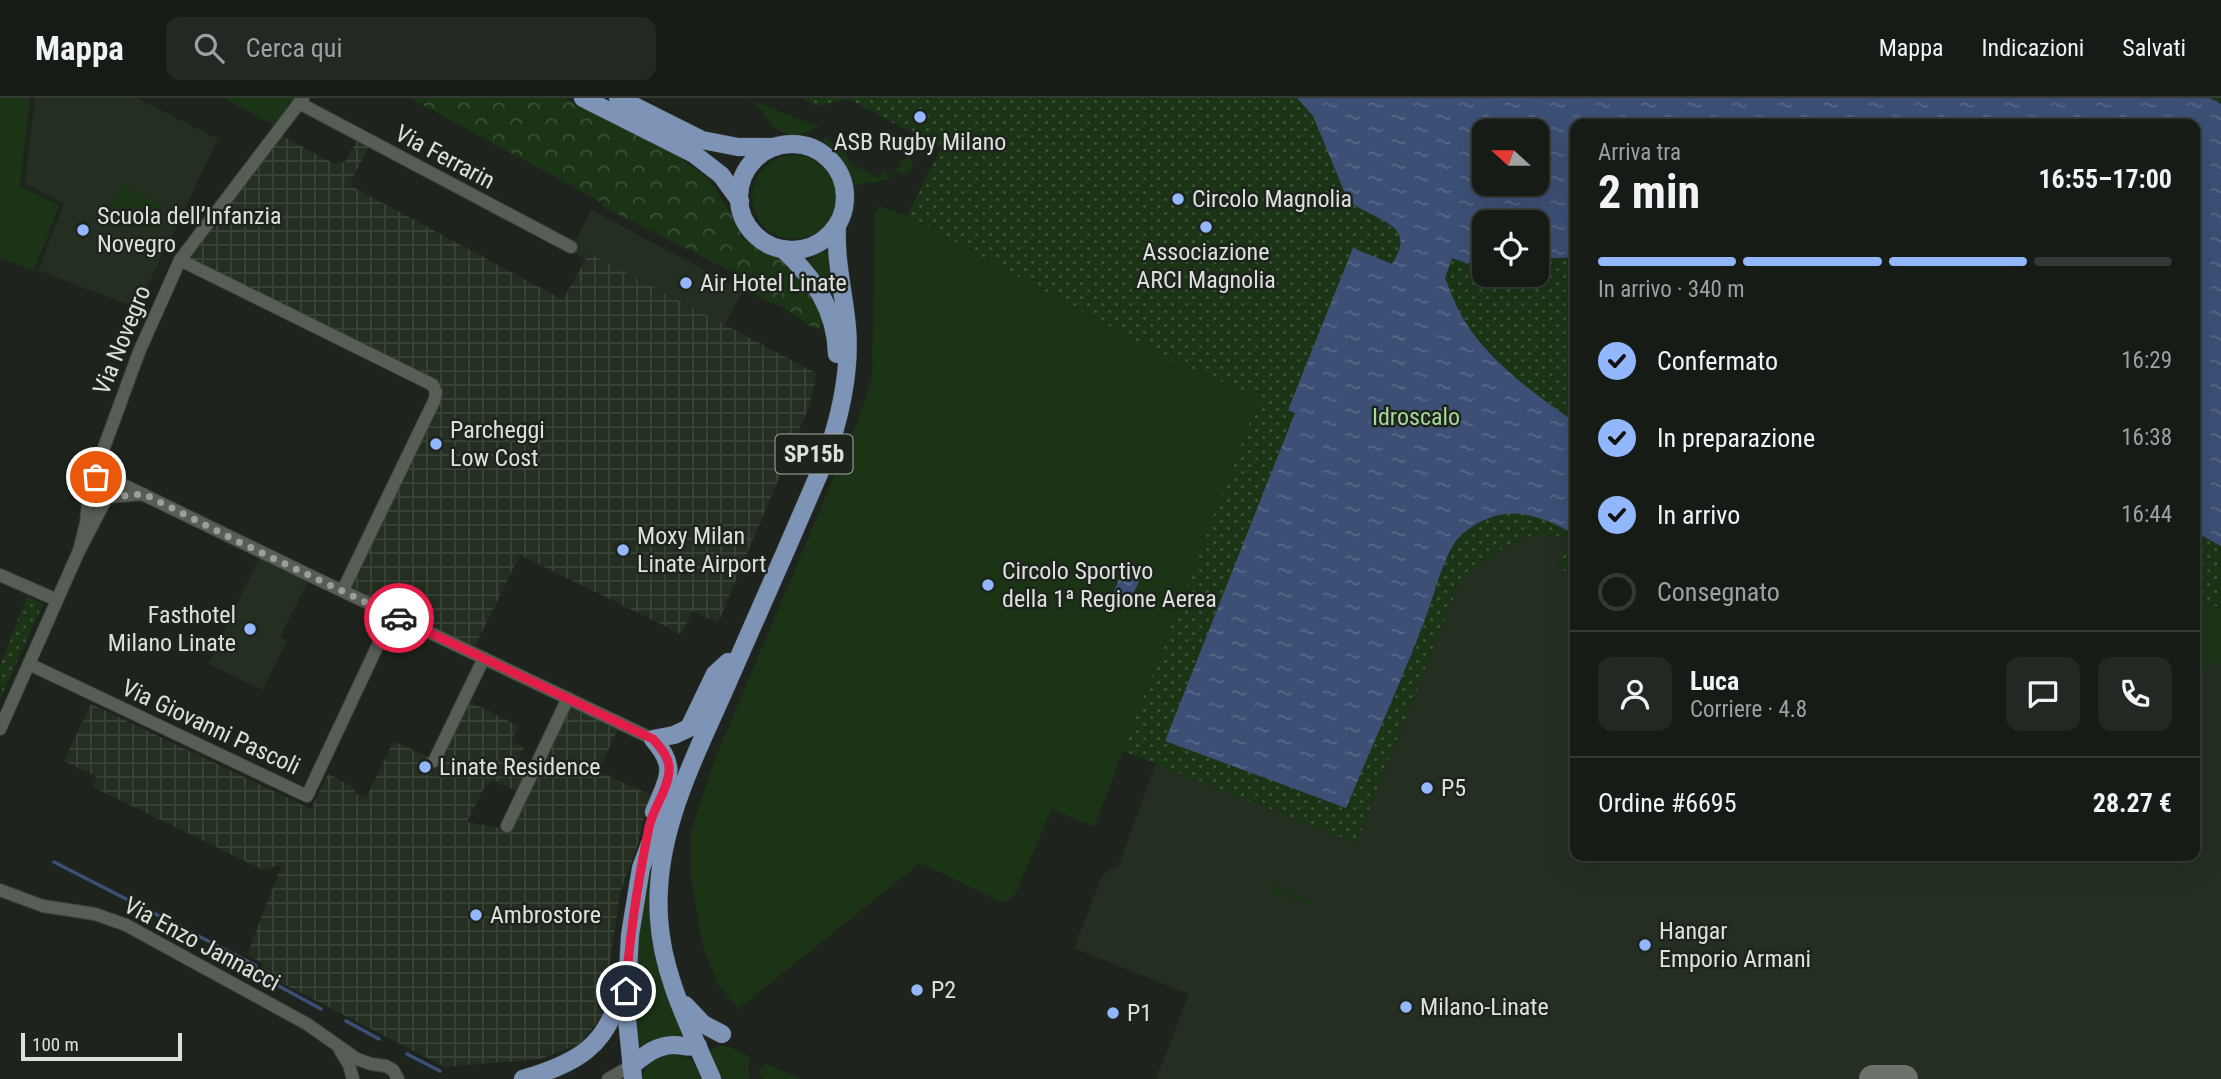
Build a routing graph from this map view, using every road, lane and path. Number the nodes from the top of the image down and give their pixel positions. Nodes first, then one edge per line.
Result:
1 (583, 98) edge
2 (618, 98) edge
3 (301, 100) edge
4 (775, 147) junction
5 (740, 201) junction
6 (836, 226) junction
7 (571, 247) dead end
8 (783, 249) junction
9 (180, 260) junction
10 (110, 432) junction
11 (107, 477) junction
12 (90, 485) junction
13 (144, 494) junction
14 (107, 498) junction
15 (79, 551) junction
16 (0, 575) edge
17 (343, 590) junction
18 (57, 600) junction
19 (392, 615) junction
20 (484, 658) junction
21 (727, 662) junction
22 (29, 664) junction
23 (568, 698) junction
24 (0, 729) edge
25 (653, 739) junction
26 (435, 761) dead end
27 (507, 826) dead end
28 (645, 855) junction
29 (0, 890) edge
30 (630, 935) junction
31 (672, 984) junction
32 (722, 1034) dead end
33 (335, 1044) junction
34 (698, 1046) junction
35 (371, 1064) junction
36 (632, 1072) edge
37 (400, 1078) edge
38 (354, 1079) edge
39 (523, 1079) edge
40 (608, 1079) edge
41 (712, 1079) edge

1 - 5 main road, SP15b
2 - 4 main road, SP15b
3 - 7 street, Via Ferrarin
3 - 9 street, Via Novegro
4 - 5 main road
4 - 6 main road, SP15b
5 - 8 main road, SP15b
6 - 8 main road
6 - 31 main road, SP15b
8 - 21 main road, SP15b
9 - 10 street, Via Novegro
9 - 17 street
10 - 11 street, Via Novegro
10 - 12 street, Via Novegro
11 - 12 street
11 - 13 street
11 - 14 street
12 - 14 street
12 - 15 street, Via Novegro
13 - 14 street
13 - 17 street
14 - 15 street, Via Novegro
15 - 18 street, Via Novegro
16 - 18 street
17 - 19 street
18 - 22 street, Via Novegro
19 - 20 street
19 - 22 street, Via Giovanni Pascoli
20 - 23 street
20 - 26 street
21 - 25 main road
21 - 28 main road, SP15b
22 - 24 street, Via Novegro
23 - 25 street
23 - 27 street
25 - 28 main road
28 - 30 main road, SP15b
29 - 33 street, Via Enzo Jannacci
30 - 36 main road, SP15b
30 - 39 main road
31 - 32 main road
31 - 34 main road, SP15b
33 - 35 street, Via Enzo Jannacci
33 - 38 street, Via Enzo Jannacci
34 - 36 main road
34 - 41 main road, SP15b
35 - 37 street, Via Enzo Jannacci
35 - 38 street, Via Enzo Jannacci
36 - 40 street

